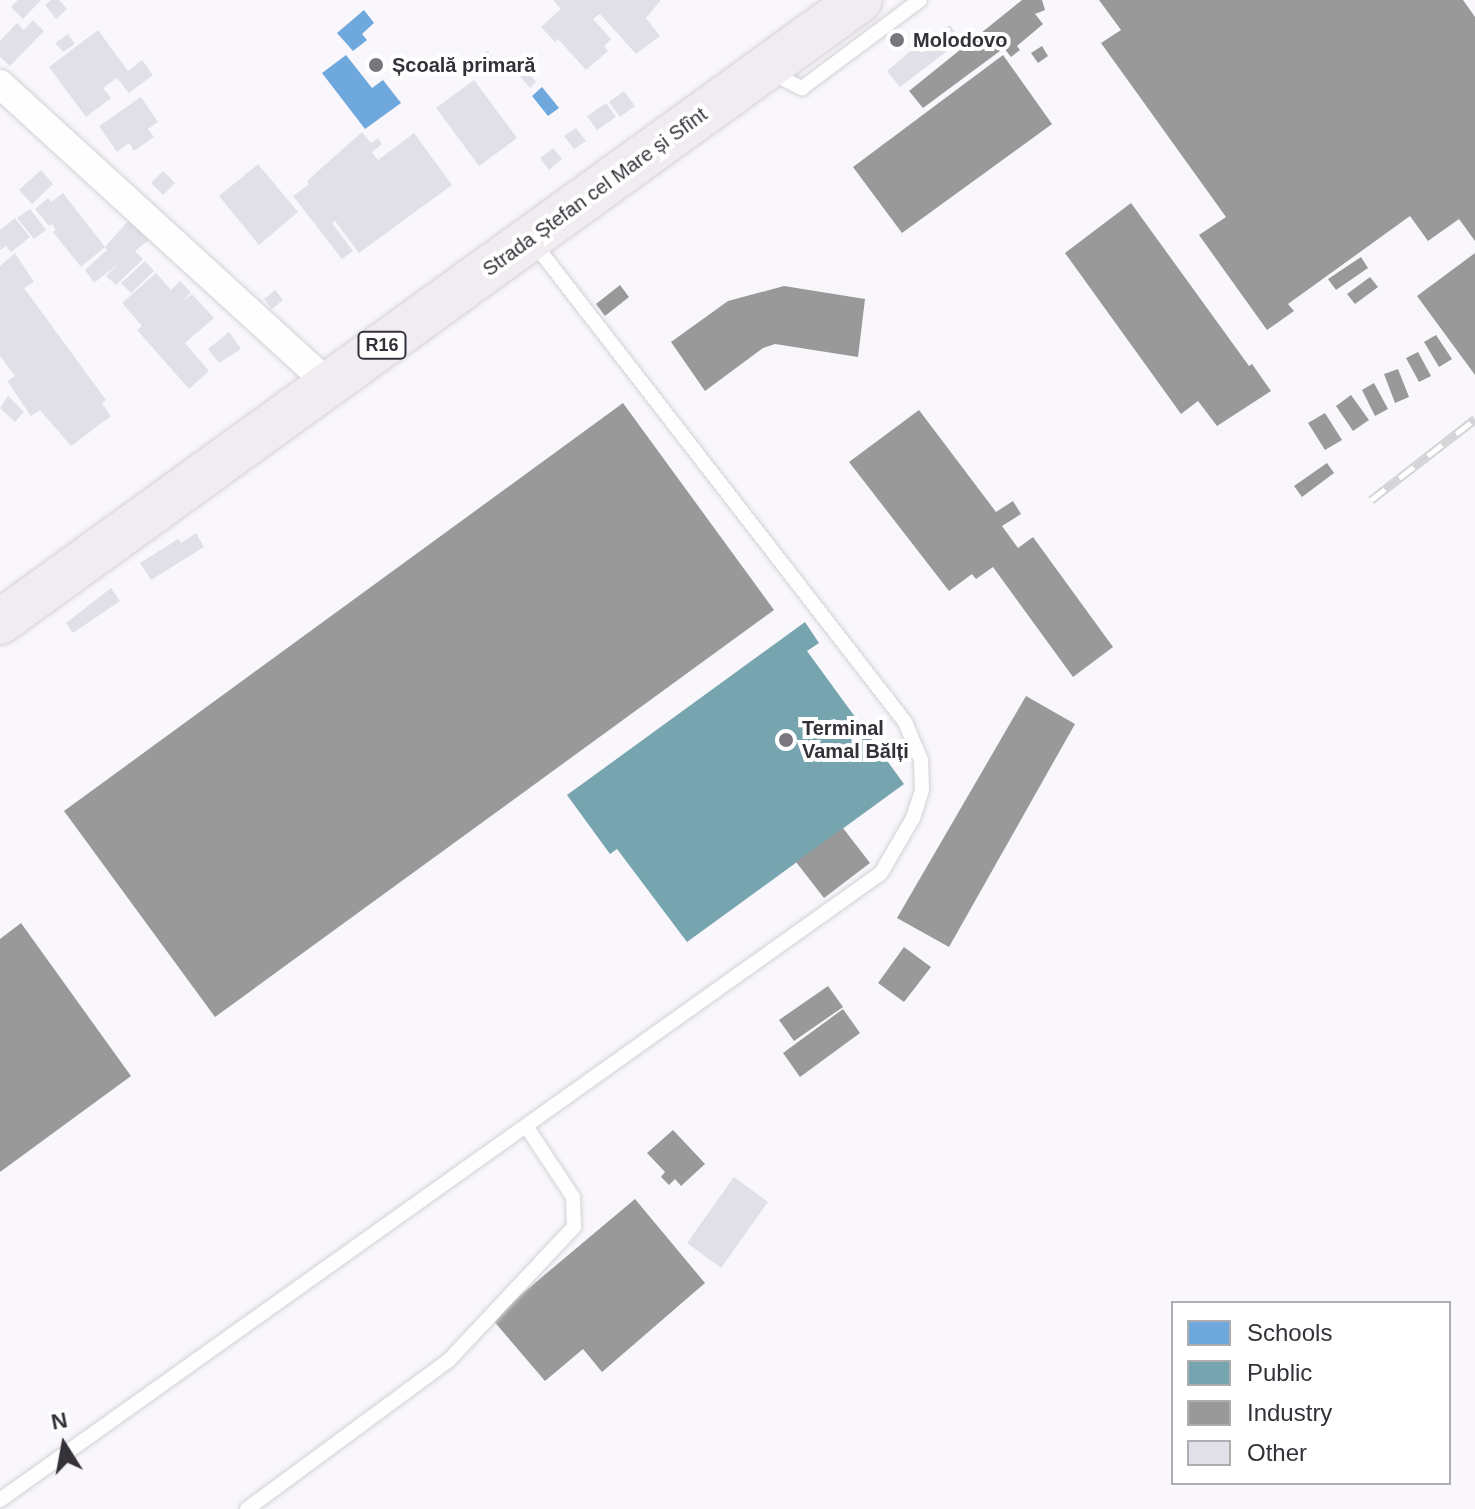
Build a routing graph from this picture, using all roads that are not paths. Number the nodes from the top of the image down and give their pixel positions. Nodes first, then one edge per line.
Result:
1 (860, 0) edge
2 (920, 0) edge
3 (764, 69) junction
4 (0, 84) edge
5 (530, 238) junction
6 (329, 384) junction
7 (0, 622) edge
8 (526, 1126) junction
9 (0, 1500) edge
10 (247, 1509) edge

1 - 3 main road, Strada Ștefan cel Mare și Sfînt / R16
2 - 3 lane
3 - 5 main road, Strada Ștefan cel Mare și Sfînt / R16
4 - 6 street
5 - 6 main road, Strada Ștefan cel Mare și Sfînt / R16
5 - 8 lane
6 - 7 main road, Strada Ștefan cel Mare și Sfînt / R16
8 - 9 lane
8 - 10 lane

